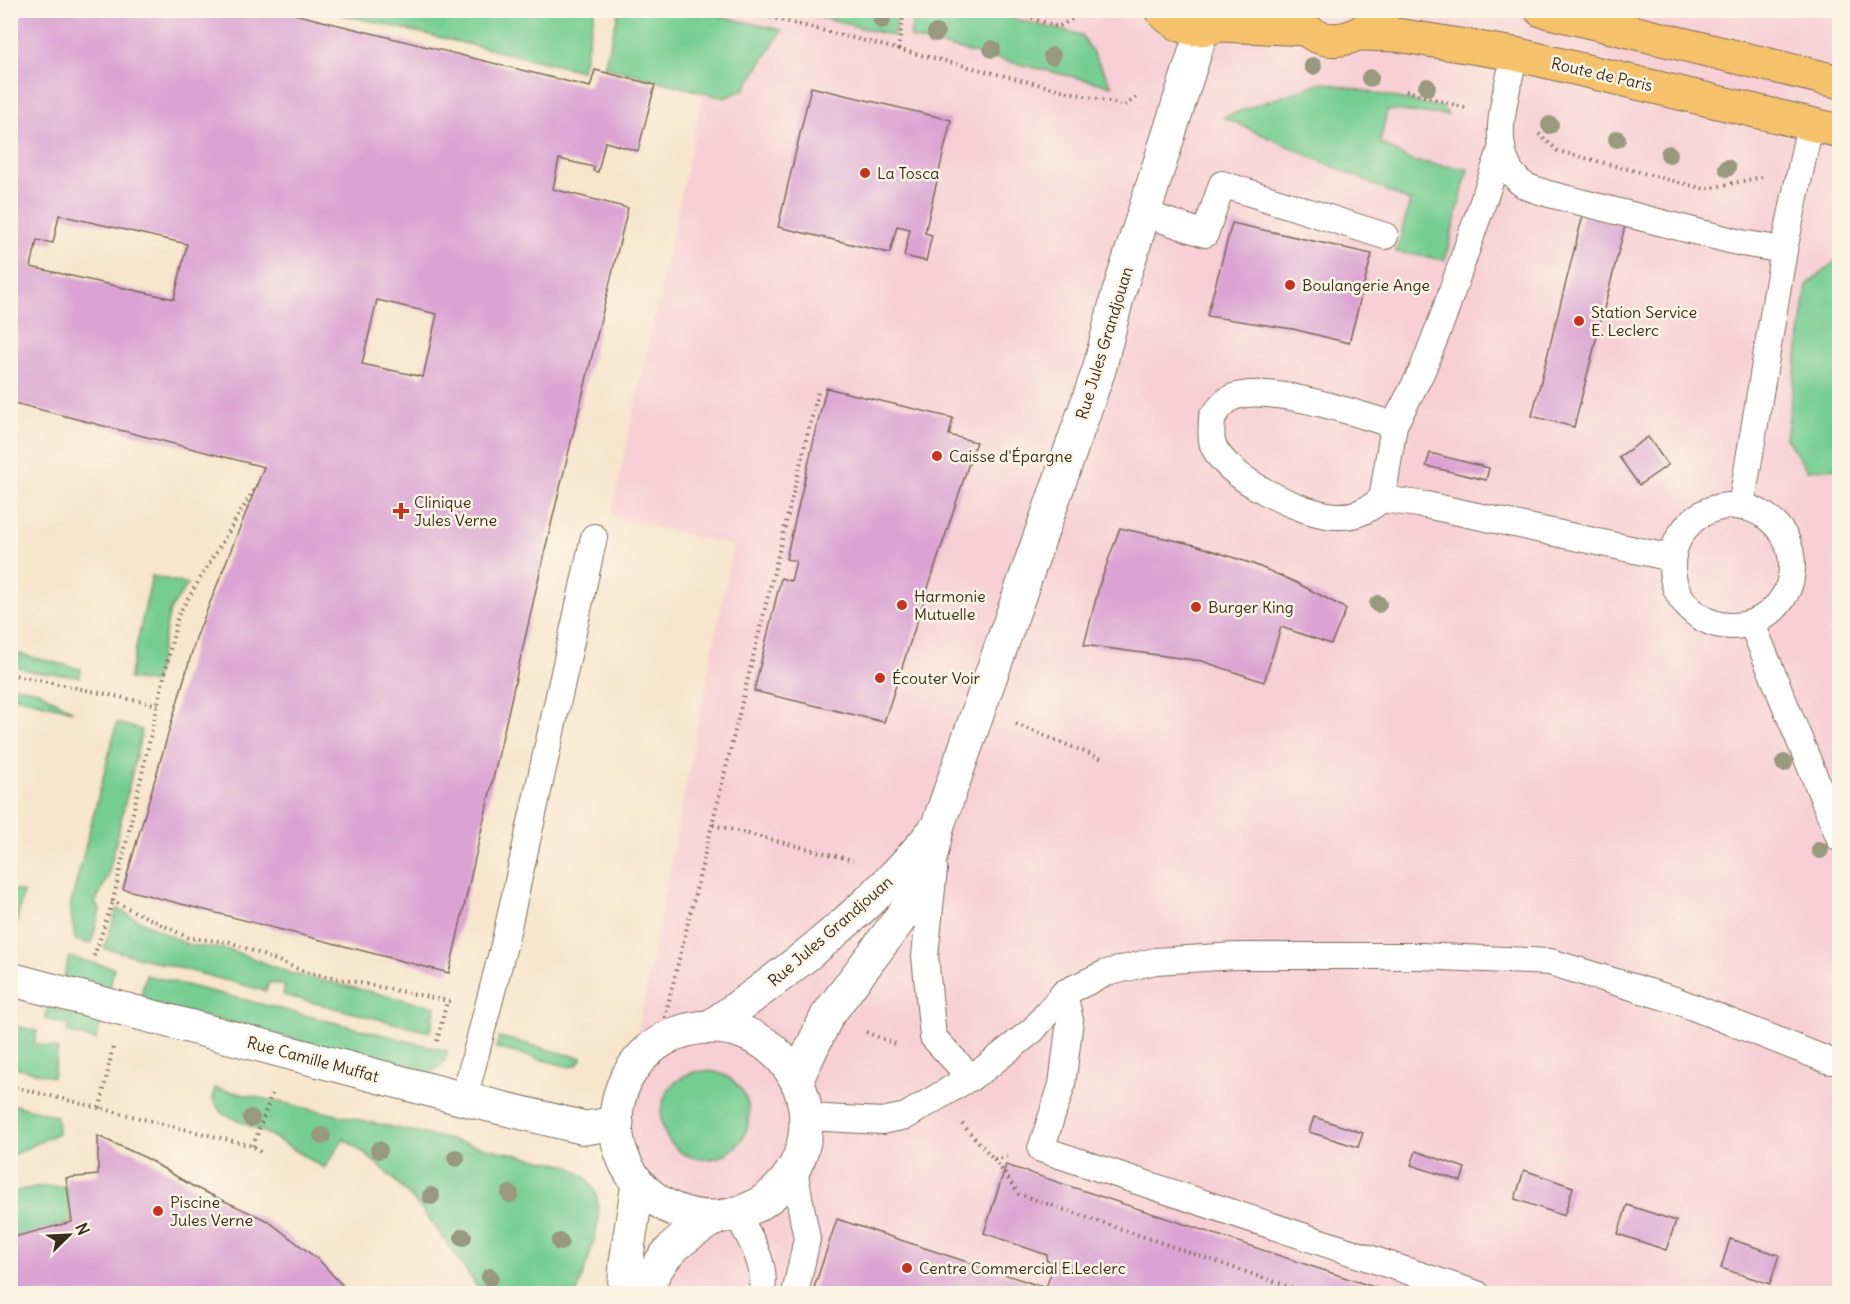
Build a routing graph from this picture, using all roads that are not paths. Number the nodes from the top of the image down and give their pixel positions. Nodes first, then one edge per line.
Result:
1 (1161, 10) edge
2 (1541, 10) edge
3 (1299, 20) edge
4 (1221, 22) edge
5 (1373, 22) edge
6 (1515, 54) junction
7 (1839, 82) edge
8 (1824, 128) edge
9 (1502, 147) junction
10 (1143, 213) junction
11 (1385, 236) dead end
12 (1784, 250) junction
13 (1394, 424) junction
14 (1382, 499) junction
15 (1741, 507) junction
16 (594, 537) dead end
17 (1672, 558) junction
18 (1752, 624) junction
19 (938, 825) junction
20 (1839, 839) edge
21 (10, 979) edge
22 (1064, 993) junction
23 (710, 1027) junction
24 (1839, 1061) edge
25 (971, 1078) junction
26 (797, 1079) junction
27 (464, 1099) junction
28 (807, 1117) junction
29 (617, 1124) junction
30 (794, 1170) junction
31 (638, 1183) junction
32 (728, 1215) junction
33 (624, 1293) edge
34 (644, 1293) edge
35 (761, 1293) edge
36 (795, 1293) edge
37 (1477, 1293) edge

1 - 4 main road
2 - 7 main road
3 - 4 main road
3 - 5 main road, Route de Paris
4 - 10 street, Rue Jules Grandjouan
5 - 6 main road, Route de Paris
6 - 8 main road, Route de Paris
6 - 9 lane
8 - 12 lane
9 - 12 lane
9 - 13 lane
10 - 11 lane
10 - 19 street, Rue Jules Grandjouan
12 - 15 lane
13 - 14 lane
13 - 14 lane
14 - 17 lane
15 - 17 lane
15 - 18 lane
16 - 27 lane
17 - 18 lane
18 - 20 lane
19 - 23 street, Rue Jules Grandjouan
19 - 25 lane
19 - 26 street, Rue Jules Grandjouan
21 - 27 street, Rue Camille Muffat
22 - 24 lane
22 - 25 lane
22 - 37 lane
23 - 26 street
23 - 29 street
25 - 28 lane
26 - 28 street
27 - 29 street, Rue Camille Muffat
28 - 30 street
29 - 31 street
30 - 32 street
30 - 36 lane
31 - 32 street
31 - 33 street
32 - 34 street
32 - 35 lane

